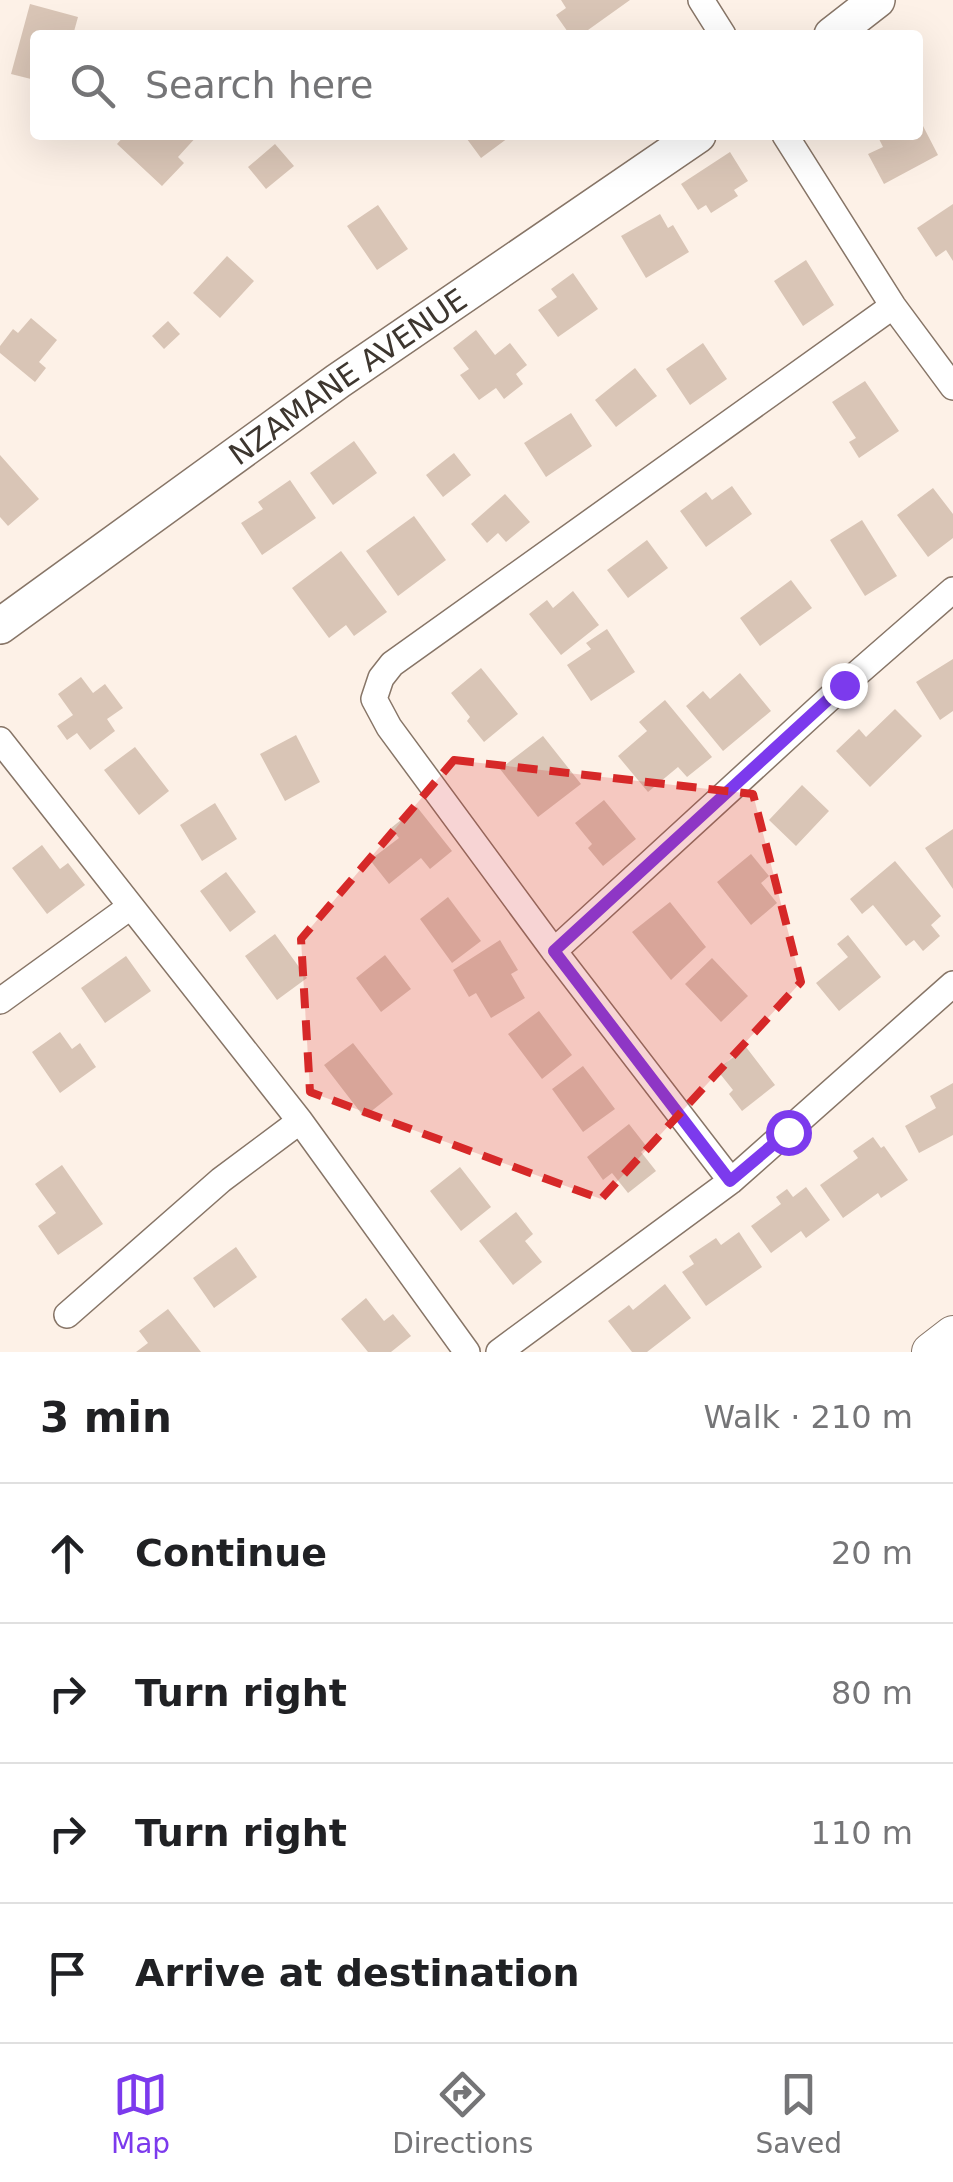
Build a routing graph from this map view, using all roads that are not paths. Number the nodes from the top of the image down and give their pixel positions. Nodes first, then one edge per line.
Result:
1 (701, 0) edge
2 (877, 0) edge
3 (720, 30) edge
4 (838, 30) edge
5 (691, 140) edge
6 (788, 140) edge
7 (893, 306) junction
8 (953, 387) edge
9 (953, 590) edge
10 (0, 626) edge
11 (0, 740) edge
12 (130, 907) junction
13 (554, 951) junction
14 (953, 984) edge
15 (0, 1001) edge
16 (300, 1121) junction
17 (730, 1181) junction
18 (67, 1316) dead end
19 (953, 1336) edge
20 (467, 1352) edge
21 (500, 1352) edge
22 (930, 1352) edge

1 - 3 street
2 - 4 street
5 - 10 street, NZAMANE AVENUE
6 - 7 street
7 - 8 street
7 - 13 street
9 - 13 street
11 - 12 street
12 - 15 street
12 - 16 street
13 - 17 street
14 - 17 street
16 - 18 street
16 - 20 street
17 - 21 street
19 - 22 main road

